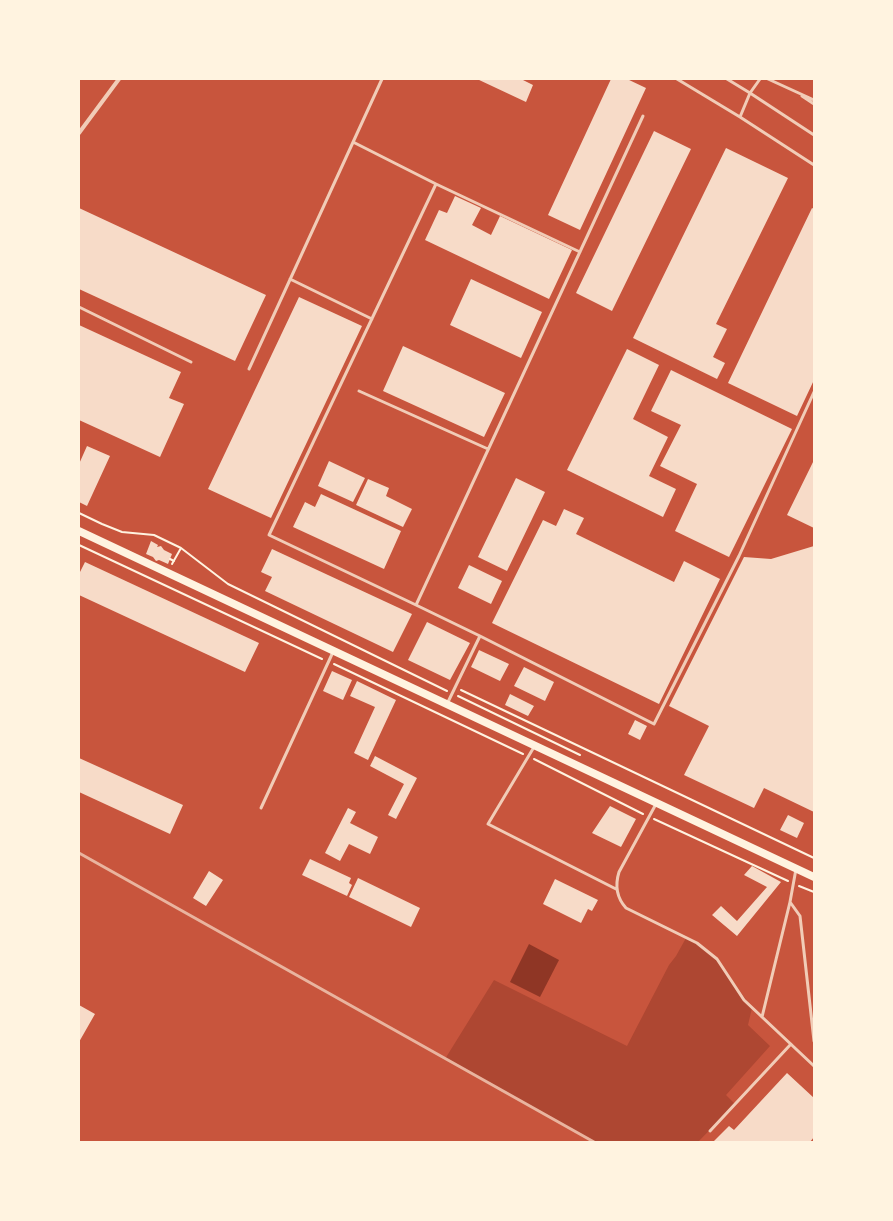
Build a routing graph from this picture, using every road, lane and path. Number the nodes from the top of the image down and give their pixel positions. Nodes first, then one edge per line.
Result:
1 (119, 79) edge
2 (382, 79) edge
3 (677, 79) edge
4 (727, 79) edge
5 (760, 79) edge
6 (768, 79) edge
7 (794, 91) junction
8 (750, 93) junction
9 (814, 100) edge
10 (814, 104) edge
11 (643, 116) dead end
12 (740, 117) junction
13 (79, 133) edge
14 (814, 135) edge
15 (353, 142) junction
16 (814, 165) edge
17 (436, 184) junction
18 (580, 252) junction
19 (290, 279) junction
20 (79, 307) edge
21 (372, 319) junction
22 (191, 362) dead end
23 (250, 369) dead end
24 (359, 391) dead end
25 (814, 392) edge
26 (488, 449) junction
27 (79, 513) edge
28 (79, 531) edge
29 (79, 545) edge
30 (181, 548) junction
31 (170, 559) dead end
32 (174, 561) junction
33 (168, 573) junction
34 (416, 605) junction
35 (480, 636) junction
36 (333, 651) junction
37 (319, 657) dead end
38 (341, 668) dead end
39 (455, 687) junction
40 (452, 693) junction
41 (447, 704) junction
42 (535, 745) junction
43 (523, 753) dead end
44 (540, 762) dead end
45 (657, 803) junction
46 (261, 808) dead end
47 (639, 812) dead end
48 (664, 823) dead end
49 (814, 858) edge
50 (796, 869) junction
51 (814, 877) edge
52 (784, 879) dead end
53 (616, 889) junction
54 (807, 889) dead end
55 (814, 892) edge
56 (790, 902) junction
57 (762, 1017) junction
58 (814, 1041) edge
59 (791, 1044) junction
60 (814, 1066) edge
61 (710, 1130) dead end

1 - 13 street
2 - 15 lane
3 - 12 lane
4 - 8 lane
5 - 8 lane
6 - 7 lane
7 - 9 lane
7 - 10 lane
8 - 12 lane
8 - 14 lane
11 - 18 lane
12 - 16 lane
15 - 17 lane
15 - 19 lane
17 - 18 lane
17 - 21 lane
18 - 26 lane
19 - 21 lane
19 - 23 lane
20 - 22 lane
21 - 34 lane
24 - 26 lane
25 - 35 lane
26 - 34 lane
27 - 30 path
28 - 33 main road
29 - 37 path
30 - 32 path
30 - 40 path
31 - 32 path
32 - 33 path
33 - 36 main road
34 - 35 lane
35 - 39 lane
36 - 41 main road
36 - 46 lane
38 - 43 path
39 - 40 lane
39 - 49 path
40 - 41 lane
41 - 42 main road
42 - 45 main road
42 - 53 lane
44 - 47 path
45 - 50 main road
45 - 53 lane
48 - 52 path
50 - 51 main road
50 - 56 lane
53 - 57 lane
54 - 55 path
56 - 57 lane
56 - 58 lane
57 - 59 lane
59 - 60 lane
59 - 61 lane

